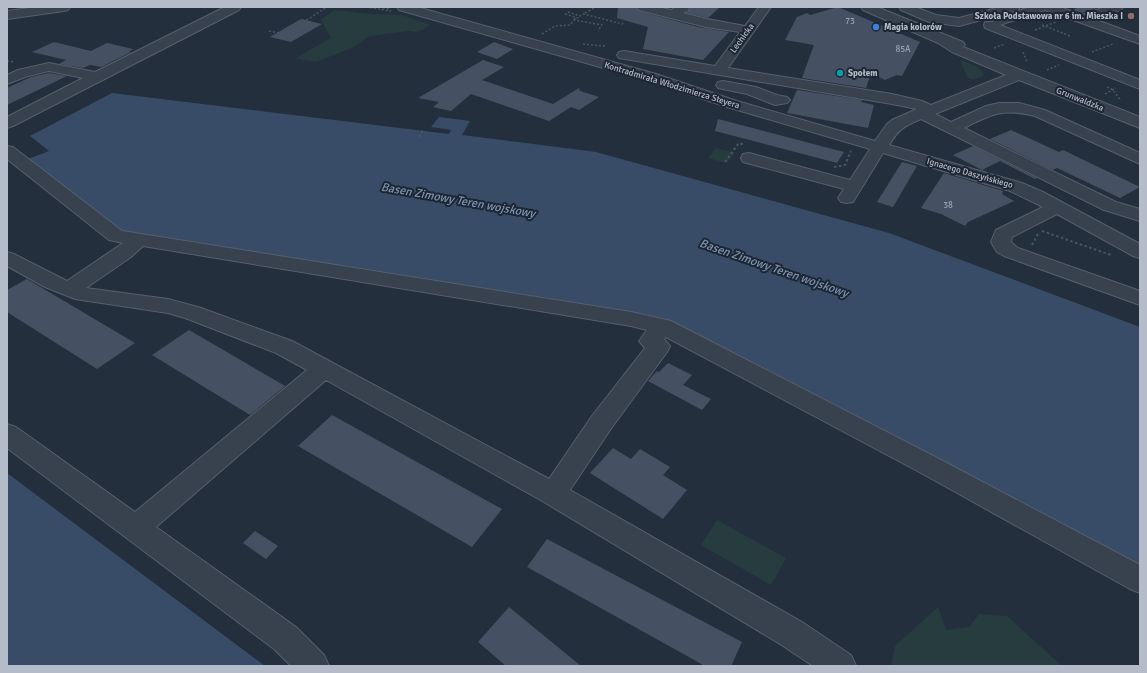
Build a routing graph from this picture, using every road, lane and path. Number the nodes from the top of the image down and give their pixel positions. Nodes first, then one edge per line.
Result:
1 (64, 7) edge
2 (235, 7) edge
3 (327, 7) edge
4 (379, 7) edge
5 (596, 7) edge
6 (643, 7) edge
7 (685, 7) edge
8 (765, 7) edge
9 (867, 7) edge
10 (905, 7) edge
11 (1014, 7) edge
12 (1042, 7) edge
13 (1048, 7) edge
14 (1117, 7) edge
15 (398, 8) edge
16 (376, 9) dead end
17 (1030, 9) edge
18 (457, 11) dead end
19 (568, 12) dead end
20 (564, 14) dead end
21 (584, 14) junction
22 (672, 14) junction
23 (7, 15) edge
24 (442, 18) junction
25 (1083, 19) junction
26 (574, 20) junction
27 (1059, 21) dead end
28 (624, 22) dead end
29 (990, 25) junction
30 (1042, 25) dead end
31 (1045, 26) junction
32 (748, 30) junction
33 (269, 31) dead end
34 (598, 31) dead end
35 (1019, 36) junction
36 (1070, 36) dead end
37 (543, 38) dead end
38 (943, 40) junction
39 (1140, 40) edge
40 (1116, 42) dead end
41 (582, 44) dead end
42 (606, 44) dead end
43 (1099, 47) dead end
44 (1102, 48) junction
45 (624, 55) dead end
46 (1025, 55) dead end
47 (1076, 59) junction
48 (694, 66) junction
49 (1023, 68) junction
50 (719, 70) junction
51 (97, 77) junction
52 (7, 80) edge
53 (1140, 85) edge
54 (1107, 87) dead end
55 (1113, 90) dead end
56 (925, 111) junction
57 (776, 117) junction
58 (7, 123) edge
59 (1140, 123) edge
60 (951, 128) junction
61 (423, 130) dead end
62 (419, 137) dead end
63 (7, 151) edge
64 (877, 151) junction
65 (748, 152) joint
66 (1140, 159) edge
67 (725, 162) dead end
68 (830, 167) dead end
69 (1057, 206) junction
70 (1140, 215) edge
71 (1042, 227) dead end
72 (1040, 230) junction
73 (138, 240) junction
74 (1140, 252) edge
75 (1023, 256) junction
76 (1117, 257) dead end
77 (7, 258) edge
78 (69, 290) junction
79 (1140, 298) edge
80 (662, 326) junction
81 (324, 369) junction
82 (7, 434) edge
83 (553, 494) junction
84 (136, 528) junction
85 (1140, 580) edge
86 (313, 666) edge
87 (840, 666) edge

1 - 23 street
2 - 51 street
3 - 33 path
4 - 15 path
4 - 16 path
5 - 21 path
6 - 22 street
7 - 22 street
8 - 32 street, Lechicka
9 - 38 street, Grunwaldzka
10 - 11 street
12 - 17 street
13 - 25 street
14 - 25 street
15 - 24 street, Kontradmirała Włodzimierza Steyera
17 - 29 street
18 - 24 street
19 - 21 path
20 - 26 path
21 - 28 path
22 - 32 street
24 - 57 street, Kontradmirała Włodzimierza Steyera
25 - 39 street
26 - 34 path
26 - 37 path
27 - 31 path
29 - 35 street
29 - 38 street
30 - 31 path
31 - 35 path
31 - 36 path
32 - 50 street, Lechicka
35 - 47 street
38 - 49 street, Grunwaldzka
40 - 44 path
41 - 42 path
43 - 44 path
44 - 47 path
45 - 48 street, Kontradmirała Włodzimierza Steyera
46 - 49 path
47 - 53 street
48 - 50 street, Kontradmirała Włodzimierza Steyera
48 - 57 street
49 - 56 street
49 - 59 street, Grunwaldzka
50 - 56 street, Kontradmirała Włodzimierza Steyera
51 - 52 street
51 - 58 street
54 - 55 path
56 - 60 street, Kontradmirała Włodzimierza Steyera
56 - 64 street
57 - 64 street, Kontradmirała Włodzimierza Steyera
60 - 66 street
60 - 70 street, Kontradmirała Włodzimierza Steyera
61 - 62 path
63 - 73 street
64 - 65 street
64 - 68 path
64 - 69 street, Ignacego Daszyńskiego
65 - 67 path
69 - 74 street, Ignacego Daszyńskiego
69 - 75 street
71 - 72 path
72 - 75 path
72 - 76 path
73 - 78 street
73 - 80 street
75 - 79 street
77 - 78 street
78 - 81 street
80 - 83 street
80 - 85 street
81 - 83 street
81 - 84 street
82 - 84 street
83 - 87 street
84 - 86 street

